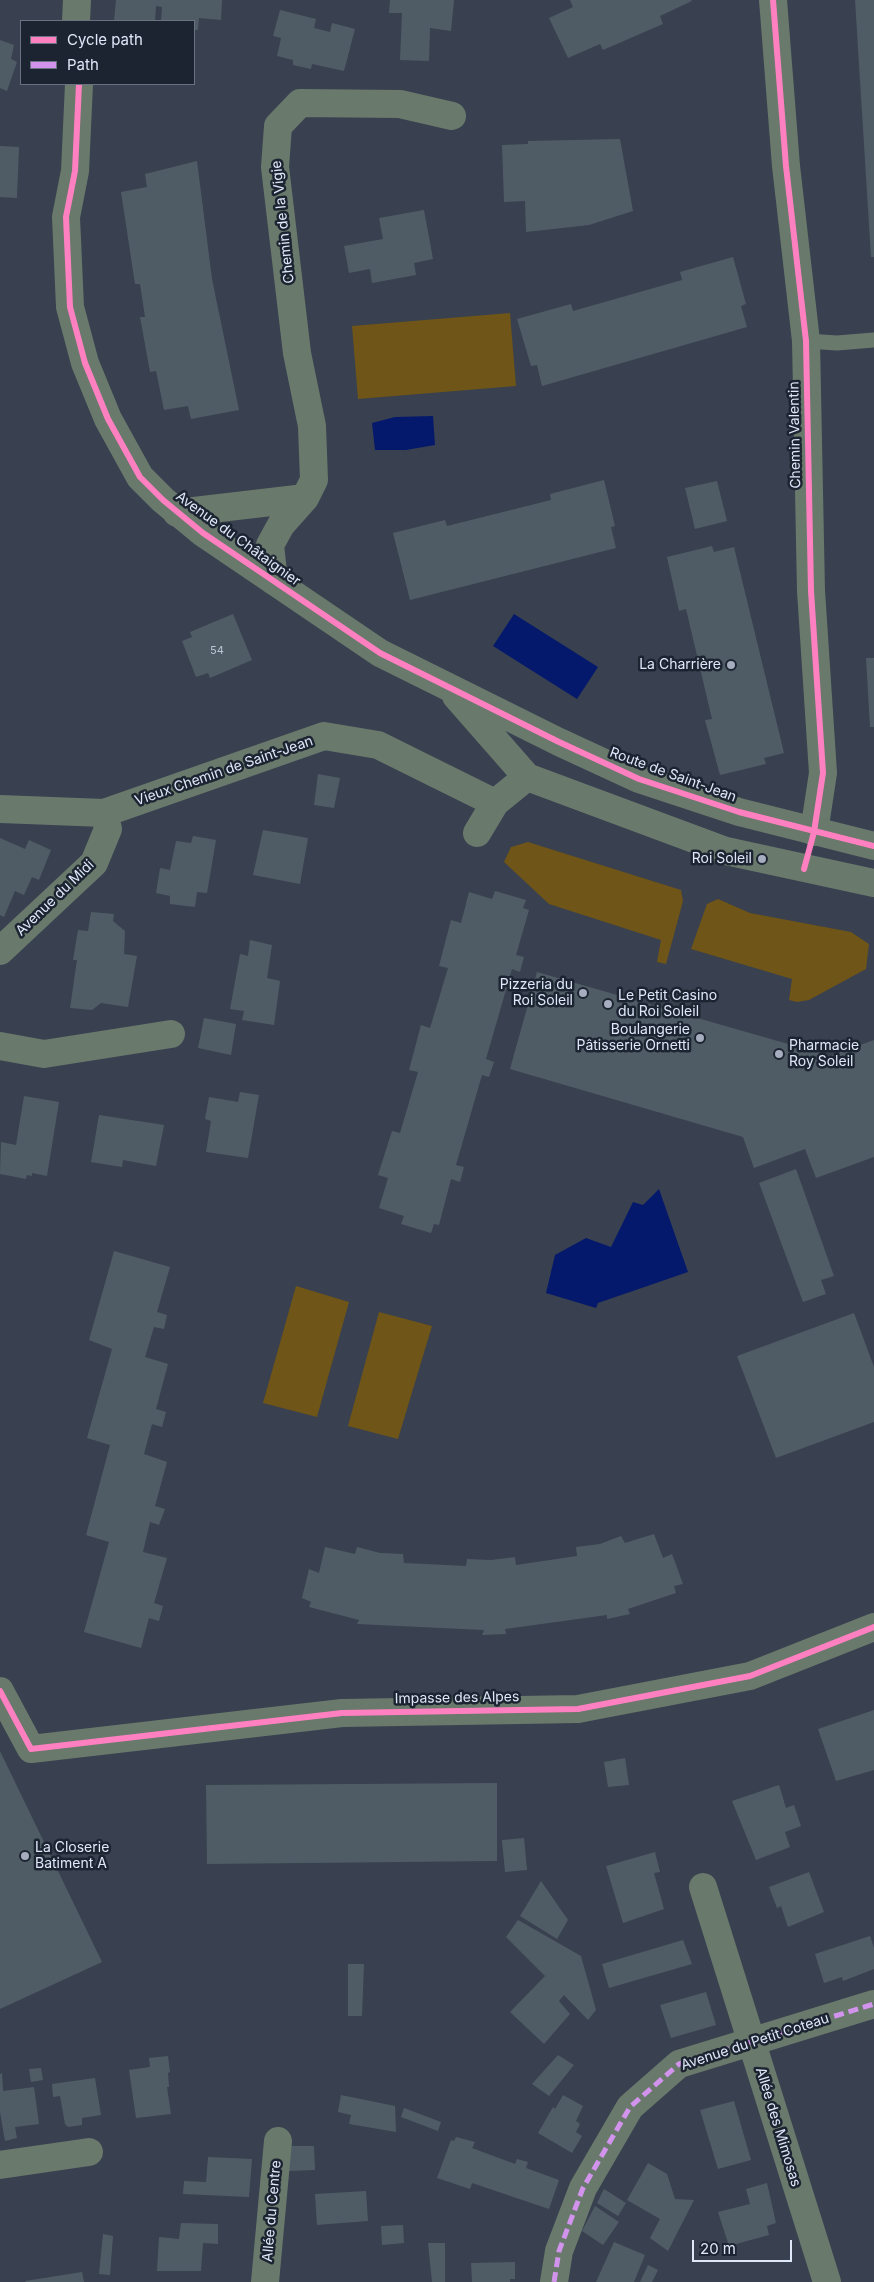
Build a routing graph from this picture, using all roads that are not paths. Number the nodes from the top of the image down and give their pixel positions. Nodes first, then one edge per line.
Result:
1 (76, 0) edge
2 (774, 0) edge
3 (76, 20) edge
4 (79, 85) edge
5 (452, 116) dead end
6 (874, 340) edge
7 (806, 342) junction
8 (305, 498) junction
9 (177, 513) junction
10 (274, 581) junction
11 (447, 685) junction
12 (527, 777) junction
13 (639, 779) junction
14 (495, 803) junction
15 (0, 809) edge
16 (104, 812) junction
17 (814, 832) junction
18 (478, 833) dead end
19 (874, 846) edge
20 (804, 869) junction
21 (874, 883) edge
22 (0, 951) edge
23 (171, 1034) dead end
24 (0, 1046) edge
25 (874, 1628) edge
26 (0, 1691) edge
27 (703, 1887) dead end
28 (874, 2004) edge
29 (752, 2042) junction
30 (278, 2141) dead end
31 (89, 2152) dead end
32 (0, 2165) edge
33 (266, 2282) edge
34 (554, 2282) edge
35 (827, 2282) edge

1 - 3 street
2 - 7 street, Chemin Valentin
4 - 9 street, Avenue du Châtaignier
5 - 8 street, Chemin de la Vigie
6 - 7 lane
7 - 17 street, Chemin Valentin
8 - 9 street
8 - 10 street, Chemin de la Vigie
9 - 10 street, Avenue du Châtaignier
10 - 11 street, Avenue du Châtaignier
11 - 12 street
11 - 13 street, Route de Saint-Jean
12 - 13 street
12 - 14 street
12 - 20 street
13 - 17 street, Route de Saint-Jean
14 - 16 street, Vieux Chemin de Saint-Jean
14 - 18 street
15 - 16 street, Vieux Chemin de Saint-Jean
16 - 22 street, Avenue du Midi
17 - 19 street, Route de Saint-Jean
17 - 20 street, Chemin Valentin
20 - 21 street
23 - 24 street
25 - 26 street, Impasse des Alpes
27 - 29 street, Allée des Mimosas
28 - 29 street, Avenue du Petit Coteau
29 - 34 street, Avenue du Petit Coteau
29 - 35 street, Allée des Mimosas
30 - 33 street, Allée du Centre
31 - 32 street

